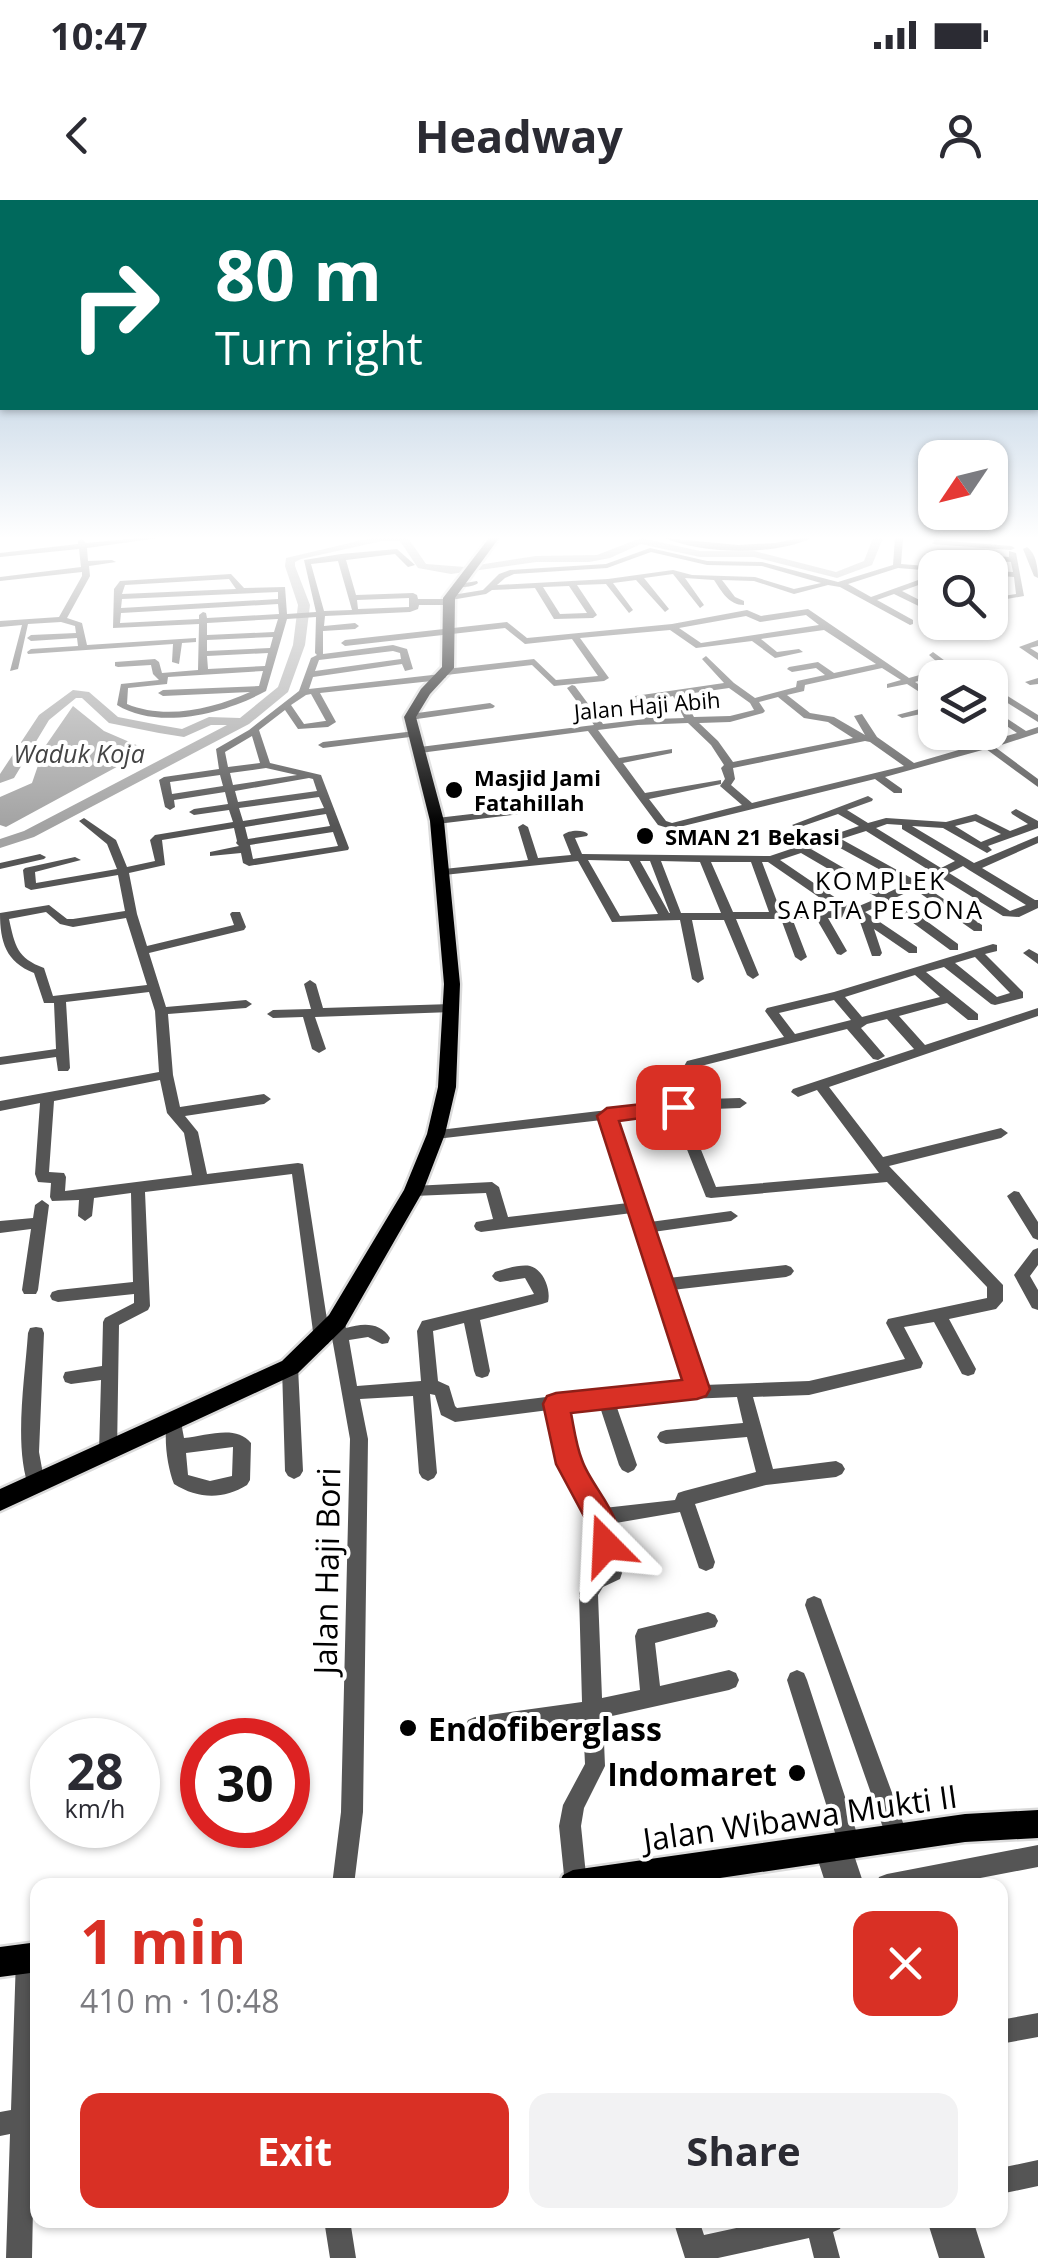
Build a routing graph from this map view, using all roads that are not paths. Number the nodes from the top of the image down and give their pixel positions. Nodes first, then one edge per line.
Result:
1 (23, 634) edge
2 (82, 634) joint
3 (200, 634) edge
4 (278, 634) joint
5 (319, 634) edge
6 (417, 634) edge
7 (448, 634) edge
8 (518, 634) edge
9 (581, 634) edge
10 (682, 634) edge
11 (786, 634) edge
12 (836, 634) edge
13 (780, 635) junction
14 (573, 636) junction
15 (31, 638) dead end
16 (754, 638) junction
17 (199, 639) junction
18 (178, 641) junction
19 (345, 643) dead end
20 (1038, 643) edge
21 (1014, 645) dead end
22 (83, 648) junction
23 (275, 650) junction
24 (31, 652) dead end
25 (320, 653) dead end
26 (204, 654) junction
27 (933, 655) dead end
28 (1036, 658) edge
29 (706, 659) dead end
30 (936, 660) edge
31 (406, 661) junction
32 (176, 662) dead end
33 (118, 664) dead end
34 (882, 665) junction
35 (269, 668) junction
36 (14, 670) dead end
37 (204, 672) junction
38 (443, 674) junction
39 (309, 675) junction
40 (832, 676) junction
41 (410, 678) junction
42 (918, 678) edge
43 (908, 681) junction
44 (163, 683) junction
45 (731, 685) junction
46 (801, 686) junction
47 (890, 686) dead end
48 (263, 688) junction
49 (572, 688) dead end
50 (918, 688) edge
51 (308, 691) junction
52 (780, 694) junction
53 (710, 700) dead end
54 (1008, 700) edge
55 (753, 701) junction
56 (286, 704) junction
57 (490, 706) dead end
58 (918, 712) edge
59 (162, 713) junction
60 (902, 715) dead end
61 (859, 716) dead end
62 (410, 717) junction
63 (1038, 720) edge
64 (652, 721) junction
65 (692, 722) junction
66 (1008, 723) edge
67 (596, 727) junction
68 (1038, 730) edge
69 (254, 731) junction
70 (1025, 734) junction
71 (869, 738) junction
72 (1008, 739) edge
73 (418, 742) junction
74 (323, 746) dead end
75 (957, 750) edge
76 (999, 750) edge
77 (668, 751) dead end
78 (764, 751) dead end
79 (727, 761) junction
80 (615, 762) junction
81 (266, 765) junction
82 (913, 767) junction
83 (224, 771) junction
84 (314, 776) junction
85 (879, 777) junction
86 (1035, 779) edge
87 (717, 782) dead end
88 (227, 789) junction
89 (323, 792) junction
90 (898, 792) dead end
91 (642, 797) junction
92 (868, 800) dead end
93 (565, 806) dead end
94 (749, 806) junction
95 (232, 807) junction
96 (331, 810) junction
97 (838, 810) junction
98 (194, 812) dead end
99 (1016, 812) dead end
100 (84, 821) dead end
101 (437, 821) junction
102 (797, 824) dead end
103 (902, 824) junction
104 (1037, 824) edge
105 (236, 825) junction
106 (946, 825) junction
107 (338, 828) junction
108 (523, 828) dead end
109 (864, 829) junction
110 (1007, 833) junction
111 (582, 834) dead end
112 (832, 839) junction
113 (1034, 844) edge
114 (242, 846) junction
115 (980, 846) junction
116 (802, 849) junction
117 (214, 854) dead end
118 (50, 855) dead end
119 (453, 855) dead end
120 (632, 856) junction
121 (654, 856) junction
122 (1000, 856) junction
123 (579, 857) junction
124 (704, 858) junction
125 (755, 859) junction
126 (771, 859) junction
127 (75, 860) dead end
128 (534, 862) junction
129 (968, 865) junction
130 (0, 866) edge
131 (123, 870) junction
132 (450, 872) junction
133 (938, 873) junction
134 (915, 885) junction
135 (888, 898) junction
136 (1036, 904) edge
137 (131, 914) junction
138 (236, 914) dead end
139 (820, 914) junction
140 (858, 914) junction
141 (781, 915) junction
142 (728, 916) junction
143 (2, 917) edge
144 (676, 917) junction
145 (978, 928) dead end
146 (954, 947) dead end
147 (994, 948) dead end
148 (913, 950) dead end
149 (142, 951) junction
150 (841, 952) dead end
151 (876, 953) dead end
152 (978, 954) junction
153 (800, 956) dead end
154 (948, 964) junction
155 (920, 973) junction
156 (753, 975) dead end
157 (698, 978) dead end
158 (310, 984) dead end
159 (154, 988) junction
160 (842, 994) junction
161 (60, 999) junction
162 (949, 999) junction
163 (246, 1004) dead end
164 (452, 1008) junction
165 (161, 1011) junction
166 (1038, 1012) edge
167 (313, 1013) junction
168 (273, 1014) dead end
169 (892, 1016) junction
170 (974, 1017) dead end
171 (861, 1024) junction
172 (793, 1040) junction
173 (920, 1046) dead end
174 (319, 1049) dead end
175 (61, 1052) junction
176 (878, 1056) dead end
177 (0, 1061) edge
178 (63, 1068) dead end
179 (166, 1075) junction
180 (821, 1086) junction
181 (798, 1092) dead end
182 (264, 1098) dead end
183 (47, 1100) junction
184 (740, 1103) dead end
185 (700, 1104) junction
186 (0, 1106) edge
187 (678, 1107) junction
188 (174, 1113) junction
189 (607, 1116) junction
190 (1001, 1133) dead end
191 (436, 1134) junction
192 (879, 1163) junction
193 (890, 1176) junction
194 (200, 1177) junction
195 (138, 1187) junction
196 (413, 1191) junction
197 (88, 1193) junction
198 (1014, 1196) dead end
199 (49, 1201) junction
200 (637, 1207) junction
201 (86, 1216) dead end
202 (731, 1216) dead end
203 (502, 1223) junction
204 (38, 1224) junction
205 (481, 1226) dead end
206 (0, 1227) edge
207 (644, 1228) junction
208 (1038, 1234) edge
209 (1038, 1254) edge
210 (786, 1271) dead end
211 (500, 1276) dead end
212 (1024, 1282) junction
213 (662, 1285) junction
214 (995, 1285) junction
215 (142, 1287) junction
216 (30, 1290) dead end
217 (58, 1296) dead end
218 (1038, 1304) edge
219 (939, 1316) junction
220 (471, 1317) junction
221 (333, 1332) junction
222 (36, 1334) dead end
223 (382, 1338) dead end
224 (290, 1367) junction
225 (968, 1369) dead end
226 (482, 1371) dead end
227 (108, 1372) junction
228 (71, 1377) dead end
229 (425, 1388) junction
230 (697, 1389) junction
231 (743, 1389) junction
232 (353, 1394) junction
233 (606, 1397) junction
234 (556, 1404) junction
235 (174, 1422) junction
236 (752, 1430) junction
237 (666, 1437) dead end
238 (175, 1447) dead end
239 (108, 1452) junction
240 (628, 1465) dead end
241 (836, 1469) dead end
242 (294, 1470) dead end
243 (428, 1473) dead end
244 (766, 1477) junction
245 (36, 1485) junction
246 (0, 1500) edge
247 (673, 1507) dead end
248 (600, 1517) junction
249 (706, 1562) dead end
250 (814, 1605) dead end
251 (708, 1621) dead end
252 (728, 1680) dead end
253 (798, 1680) dead end
254 (651, 1697) junction
255 (594, 1710) junction
256 (475, 1728) dead end
257 (1038, 1824) edge
258 (898, 1839) junction
259 (839, 1848) junction
260 (1038, 1856) edge
261 (344, 1878) edge
262 (574, 1878) edge
263 (625, 1878) edge
264 (837, 1878) edge
265 (850, 1878) edge
266 (923, 1878) edge
267 (21, 1959) edge
268 (1038, 2025) edge
269 (1008, 2031) edge
270 (10, 2122) edge
271 (1038, 2173) edge
272 (1008, 2179) edge
273 (9, 2203) edge
274 (338, 2228) edge
275 (689, 2228) edge
276 (801, 2228) edge
277 (825, 2228) edge
278 (943, 2228) edge
279 (963, 2228) edge
280 (697, 2254) edge
281 (19, 2258) edge
282 (343, 2258) edge
283 (827, 2258) edge
284 (952, 2258) edge
285 (972, 2258) edge

1 - 36 street
2 - 15 street
2 - 22 street
3 - 17 street
4 - 17 street
4 - 23 street
5 - 25 street
6 - 19 street
7 - 38 main road
8 - 14 street
9 - 14 street
10 - 16 street
11 - 13 street
12 - 34 street
13 - 16 street
13 - 16 street
14 - 38 street
17 - 18 street
17 - 26 street
18 - 22 street
18 - 32 street
20 - 28 street
21 - 28 street
22 - 24 street
23 - 26 street
23 - 35 street
26 - 37 street
27 - 30 street
29 - 45 street
31 - 39 street
31 - 39 street
31 - 41 street
33 - 44 street
34 - 40 street, Jalan Haji Abih
34 - 43 street
35 - 37 street
35 - 48 street
37 - 44 street
38 - 41 street
38 - 62 main road
39 - 51 street
40 - 46 street, Jalan Haji Abih
40 - 46 street
41 - 51 street
42 - 43 street
43 - 47 street
43 - 50 street
44 - 48 street
44 - 59 street
44 - 59 street
45 - 55 street
45 - 64 street
46 - 52 street, Jalan Haji Abih
48 - 59 street
49 - 67 street
51 - 56 street
51 - 56 street
52 - 55 street, Jalan Haji Abih
52 - 71 street
53 - 65 street
54 - 63 street
55 - 65 street, Jalan Haji Abih
56 - 69 street
57 - 62 street
58 - 60 street
61 - 71 street
62 - 73 main road
64 - 65 street, Jalan Haji Abih
64 - 67 street, Jalan Haji Abih
65 - 79 street
66 - 70 street
67 - 73 street, Jalan Haji Abih
67 - 80 street
68 - 70 street
69 - 81 street
69 - 83 street
70 - 72 street
71 - 79 street
71 - 82 street
73 - 74 street, Jalan Haji Abih
73 - 101 main road
75 - 82 street
76 - 86 street
77 - 80 street
78 - 79 street
79 - 94 street
80 - 91 street
81 - 83 street
81 - 84 street
82 - 85 street
83 - 88 street
83 - 88 street
84 - 88 street
84 - 89 street
85 - 90 street
85 - 94 street
87 - 91 street
88 - 95 street
89 - 95 street
89 - 96 street
91 - 94 street
92 - 97 street
93 - 101 street
95 - 98 street
95 - 105 street
96 - 105 street
96 - 107 street
97 - 102 street
97 - 109 street
99 - 104 street
100 - 131 street
101 - 132 main road
103 - 106 street
103 - 109 street
103 - 129 street
104 - 110 street
105 - 114 street
105 - 131 street
106 - 110 street
106 - 115 street
107 - 114 street
107 - 114 street
108 - 128 street
109 - 112 street
109 - 133 street
110 - 115 street
111 - 123 street
112 - 116 street
112 - 134 street
113 - 122 street
114 - 117 street
115 - 122 street
116 - 126 street
116 - 135 street
118 - 130 street
119 - 132 street
120 - 121 street
120 - 123 street
120 - 144 street
121 - 124 street
121 - 144 street
122 - 129 street
123 - 128 street
123 - 144 street
124 - 125 street
124 - 142 street
125 - 126 street
125 - 141 street
126 - 140 street
127 - 131 street
128 - 132 street
129 - 133 street
129 - 136 street
131 - 137 street
132 - 164 main road
133 - 134 street
133 - 136 street
134 - 135 street
134 - 145 street
135 - 140 street
135 - 146 street
137 - 143 street
137 - 149 street
138 - 149 street
139 - 140 street
139 - 141 street
139 - 150 street
140 - 148 street
140 - 151 street
141 - 142 street
141 - 153 street
142 - 144 street
142 - 156 street
143 - 161 street
144 - 157 street
147 - 152 street
149 - 159 street
152 - 154 street
152 - 154 street
154 - 155 street
155 - 160 street
155 - 162 street
158 - 167 street
159 - 161 street
159 - 165 street
160 - 171 street
160 - 172 street
161 - 175 street
162 - 169 street
162 - 170 street
163 - 165 street
164 - 167 street
164 - 191 main road
165 - 179 street
166 - 180 street
167 - 168 street
167 - 174 street
169 - 171 street
169 - 173 street
171 - 172 street
171 - 176 street
172 - 185 street
175 - 177 street
175 - 178 street
179 - 183 street
179 - 188 street
180 - 181 street
180 - 192 street
182 - 188 street
183 - 186 street
183 - 199 street
184 - 185 street
185 - 187 street
187 - 189 street
187 - 193 street
188 - 194 street
189 - 191 street
189 - 200 street
190 - 192 street
191 - 196 main road
192 - 193 street
193 - 214 street
194 - 195 street
194 - 221 street, Jalan Haji Bori
195 - 197 street
195 - 215 street
196 - 203 street
196 - 221 main road
197 - 199 street
197 - 201 street
198 - 208 street
199 - 204 street
200 - 203 street
200 - 207 street
202 - 207 street
203 - 205 street
204 - 206 street
204 - 216 street
207 - 213 street
209 - 212 street
210 - 213 street
211 - 220 street
212 - 214 street
212 - 218 street
213 - 230 street
214 - 219 street
215 - 217 street
215 - 227 street
219 - 225 street
219 - 231 street
220 - 226 street
220 - 229 street
221 - 223 street
221 - 224 main road
221 - 232 street, Jalan Haji Bori
222 - 245 street
224 - 235 main road
224 - 242 street
227 - 228 street
227 - 239 street
229 - 232 street
229 - 234 street
229 - 243 street
230 - 231 street
230 - 233 street
231 - 236 street
232 - 261 street, Jalan Haji Bori
233 - 234 street
233 - 240 street
234 - 248 street
235 - 238 street
235 - 239 main road
236 - 237 street
236 - 244 street
239 - 245 main road
241 - 244 street
244 - 249 street
245 - 246 main road
247 - 248 street
248 - 255 street
250 - 258 street
251 - 254 street
252 - 254 street
253 - 259 street
254 - 255 street
255 - 256 street
255 - 262 street
257 - 258 main road, Jalan Wibawa Mukti II
258 - 259 main road, Jalan Wibawa Mukti II
259 - 263 main road, Jalan Wibawa Mukti II
259 - 264 street
259 - 265 street
260 - 266 street
267 - 270 street
268 - 269 street
270 - 273 street
271 - 272 street
273 - 281 street
274 - 282 street
275 - 280 street
276 - 280 street
277 - 283 street
278 - 284 street
279 - 285 street

